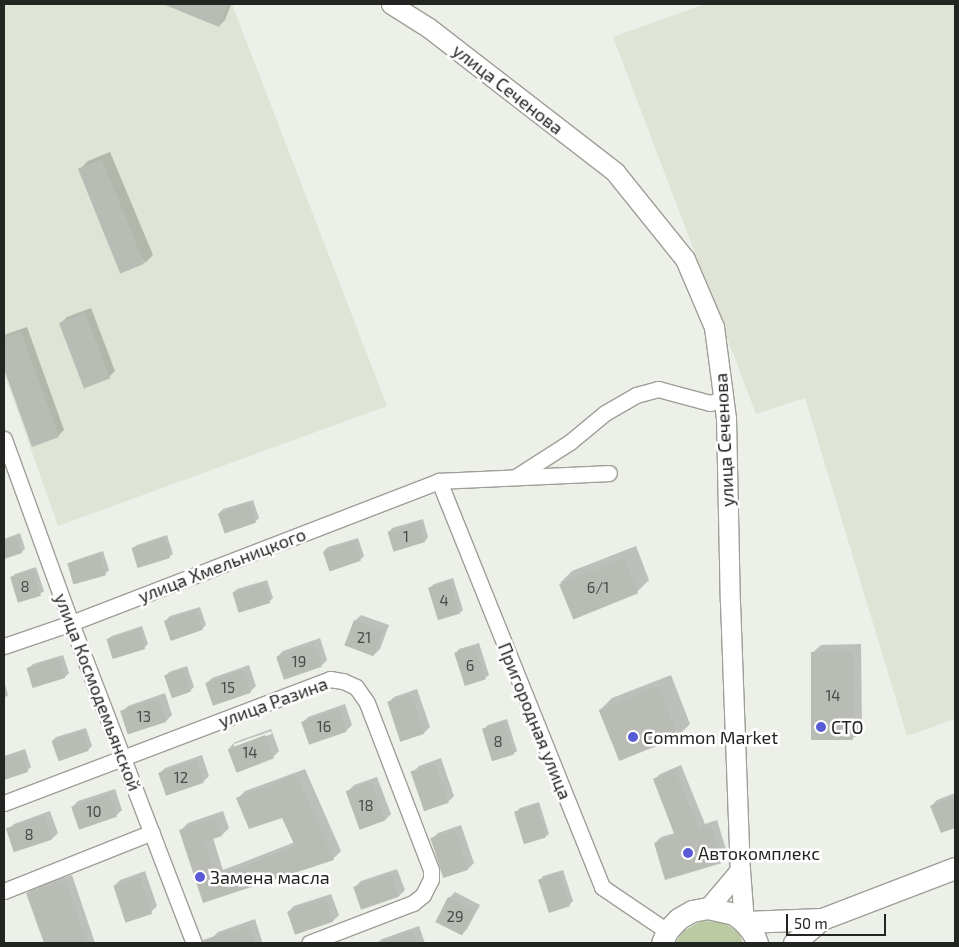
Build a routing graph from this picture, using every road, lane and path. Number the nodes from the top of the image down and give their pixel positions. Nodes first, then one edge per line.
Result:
1 (391, 4) edge
2 (724, 399) junction
3 (4, 439) edge
4 (610, 472) dead end
5 (514, 478) junction
6 (439, 482) junction
7 (71, 623) junction
8 (4, 646) edge
9 (122, 757) junction
10 (4, 803) edge
11 (152, 832) junction
12 (955, 868) edge
13 (740, 870) junction
14 (4, 891) edge
15 (708, 908) junction
16 (822, 919) junction
17 (744, 922) junction
18 (665, 937) edge
19 (194, 943) edge
20 (309, 943) edge
21 (757, 943) edge
22 (794, 943) edge

1 - 2 street, улица Сеченова
2 - 5 street
2 - 13 street, улица Сеченова
3 - 7 street, улица Космодемьянской
4 - 5 street, улица Хмельницкого
5 - 6 street, улица Хмельницкого
6 - 7 street, улица Хмельницкого
6 - 18 street, Пригородная улица
7 - 8 street, улица Хмельницкого
7 - 9 street, улица Космодемьянской
9 - 10 street, улица Разина
9 - 11 street, улица Космодемьянской
9 - 20 street, улица Разина
11 - 14 street
11 - 19 street, улица Космодемьянской
12 - 16 main road
13 - 15 street
13 - 17 street, улица Сеченова
15 - 17 main road
15 - 18 main road
16 - 17 main road
16 - 22 main road
17 - 21 main road

